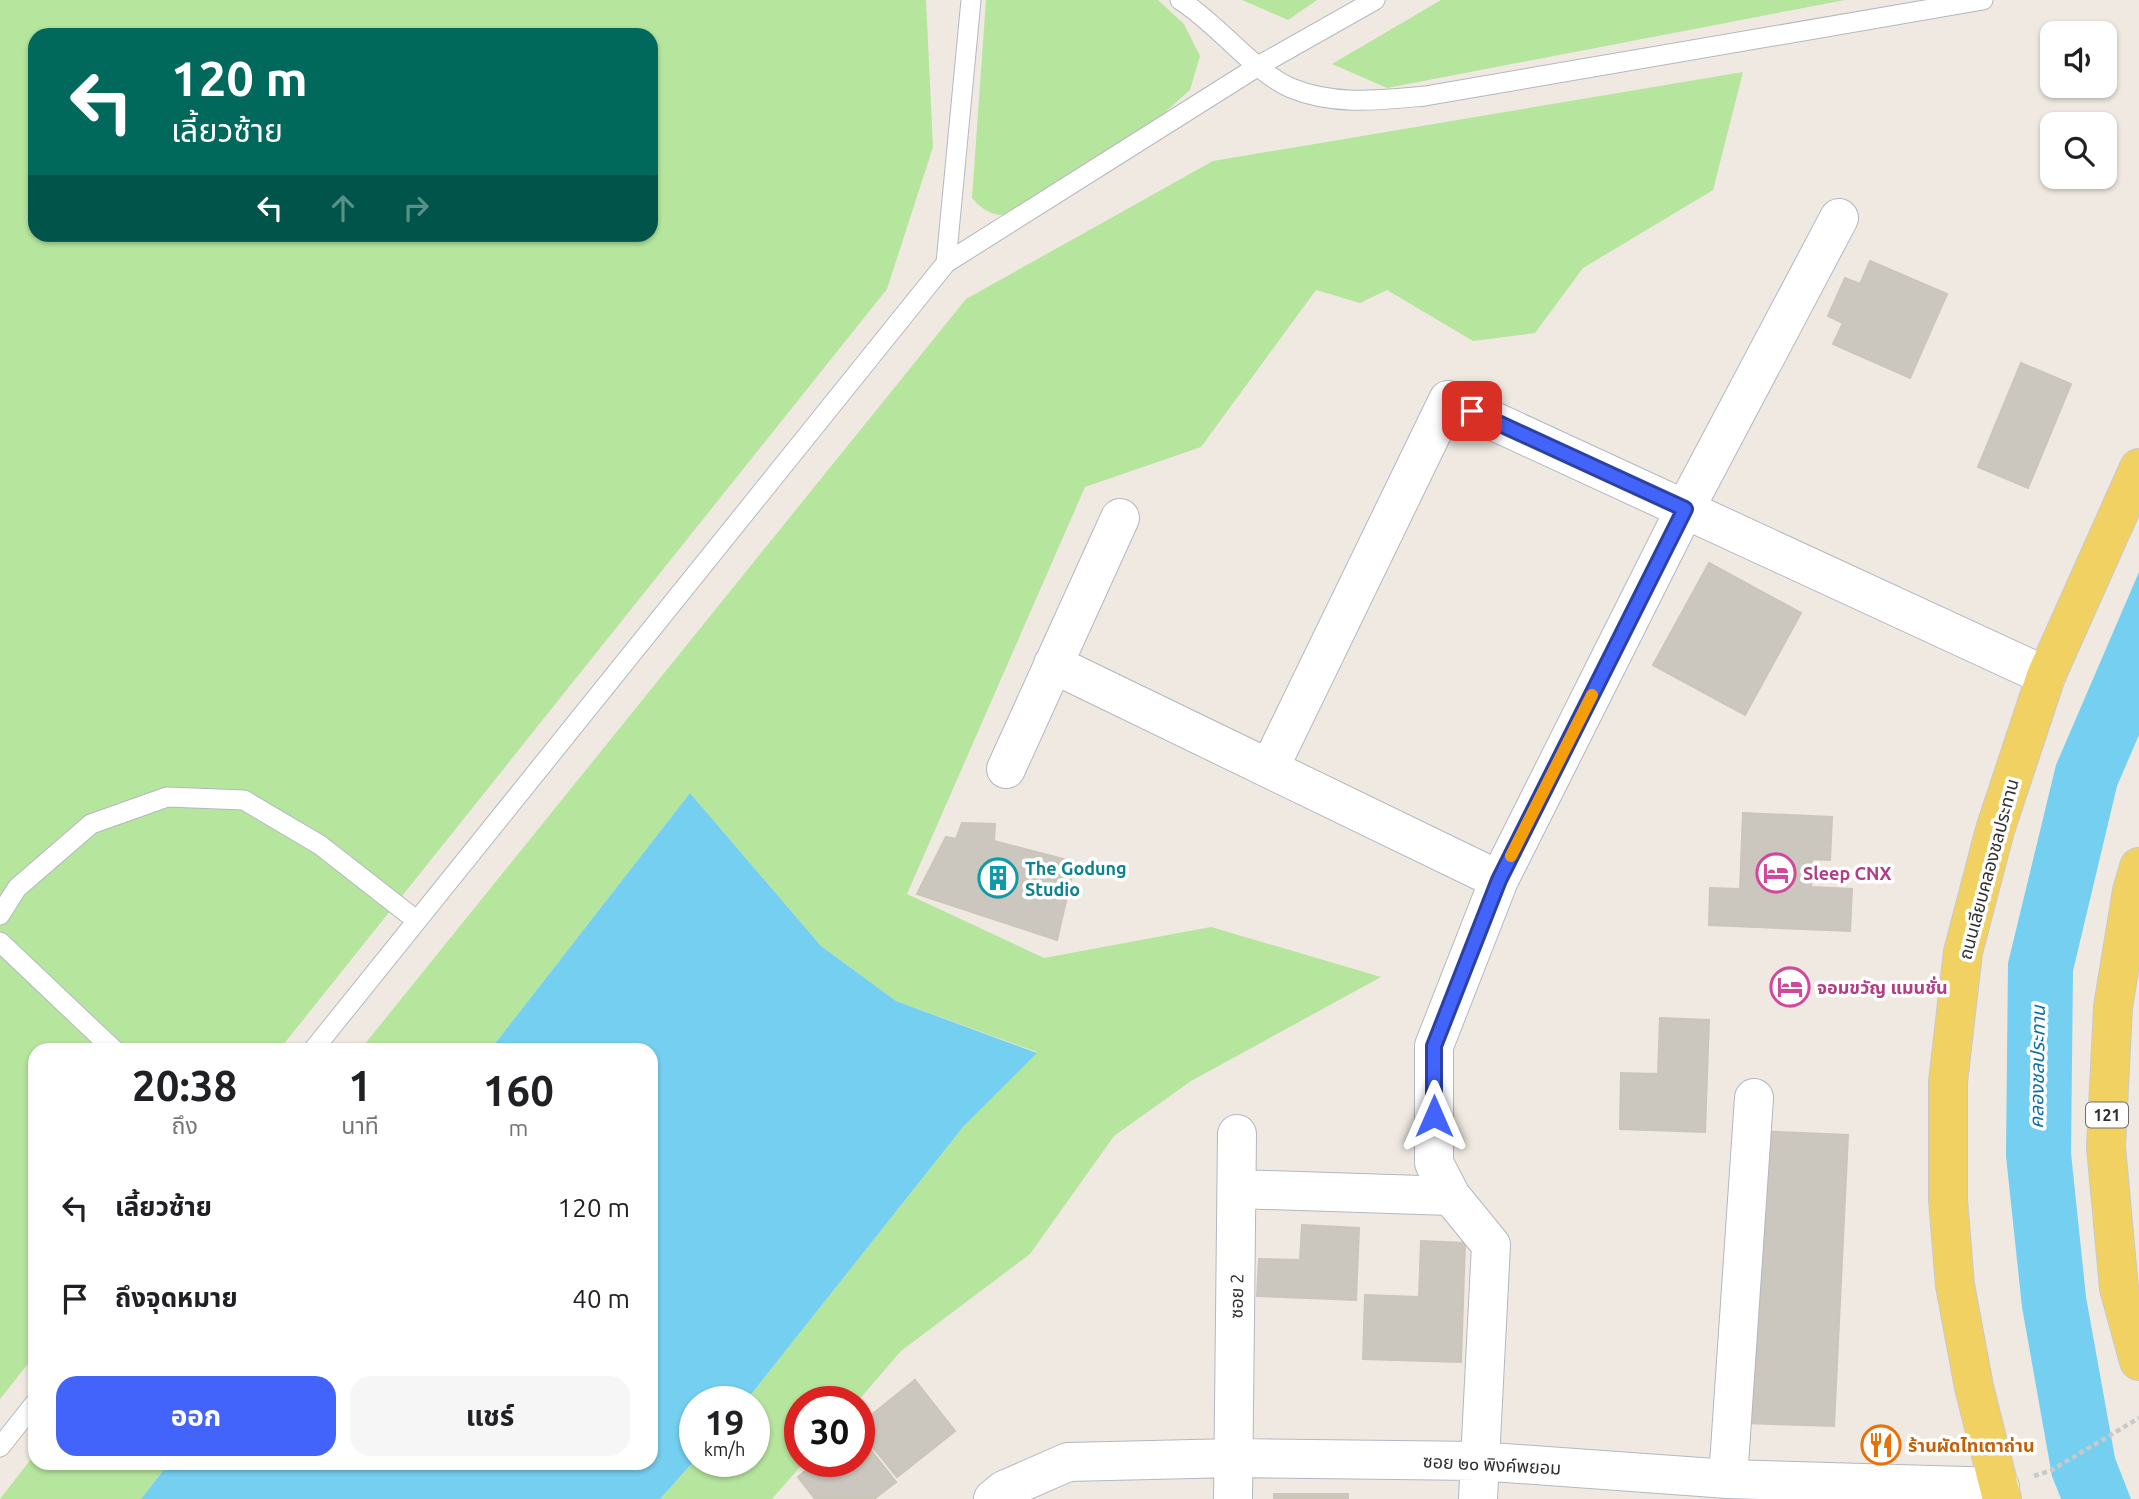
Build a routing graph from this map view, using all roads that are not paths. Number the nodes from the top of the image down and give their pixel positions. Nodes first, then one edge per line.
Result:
1 (971, 0) edge
2 (1180, 0) edge
3 (1375, 0) edge
4 (1983, 0) edge
5 (1260, 65) junction
6 (1839, 218) dead end
7 (946, 263) junction
8 (2139, 468) edge
9 (1685, 509) junction
10 (1120, 517) dead end
11 (1054, 664) junction
12 (2046, 676) junction
13 (1270, 767) junction
14 (1006, 769) dead end
15 (2139, 867) edge
16 (1499, 880) junction
17 (0, 915) edge
18 (416, 919) junction
19 (0, 942) edge
20 (107, 1043) edge
21 (319, 1043) edge
22 (1754, 1098) dead end
23 (1237, 1134) dead end
24 (1237, 1189) junction
25 (1451, 1196) junction
26 (2139, 1362) edge
27 (28, 1412) edge
28 (0, 1447) edge
29 (1234, 1458) junction
30 (1478, 1461) junction
31 (1727, 1479) junction
32 (2001, 1493) edge
33 (1001, 1496) edge
34 (1233, 1499) edge
35 (1478, 1499) edge

1 - 7 lane
2 - 5 lane
3 - 5 lane
4 - 5 lane
5 - 7 lane
6 - 9 street
7 - 18 lane
8 - 12 main road, ถนนเลียบคลองชลประทาน
9 - 12 street
9 - 13 street
9 - 16 street
10 - 11 street
11 - 13 street
11 - 14 street
12 - 32 main road, ถนนเลียบคลองชลประทาน
13 - 16 street
15 - 26 main road, 121
16 - 25 street
17 - 18 lane
18 - 21 lane
19 - 20 lane
22 - 31 street
23 - 24 street, ซอย 2
24 - 25 street
24 - 29 street, ซอย 2
25 - 30 street
27 - 28 lane
29 - 30 street, ซอย ๒๐ พิงค์พยอม
29 - 33 street, ซอย ๒๐ พิงค์พยอม
29 - 34 street, ซอย 2
30 - 31 street, ซอย ๒๐ พิงค์พยอม
30 - 35 street
31 - 32 street, ซอย ๒๐ พิงค์พยอม

